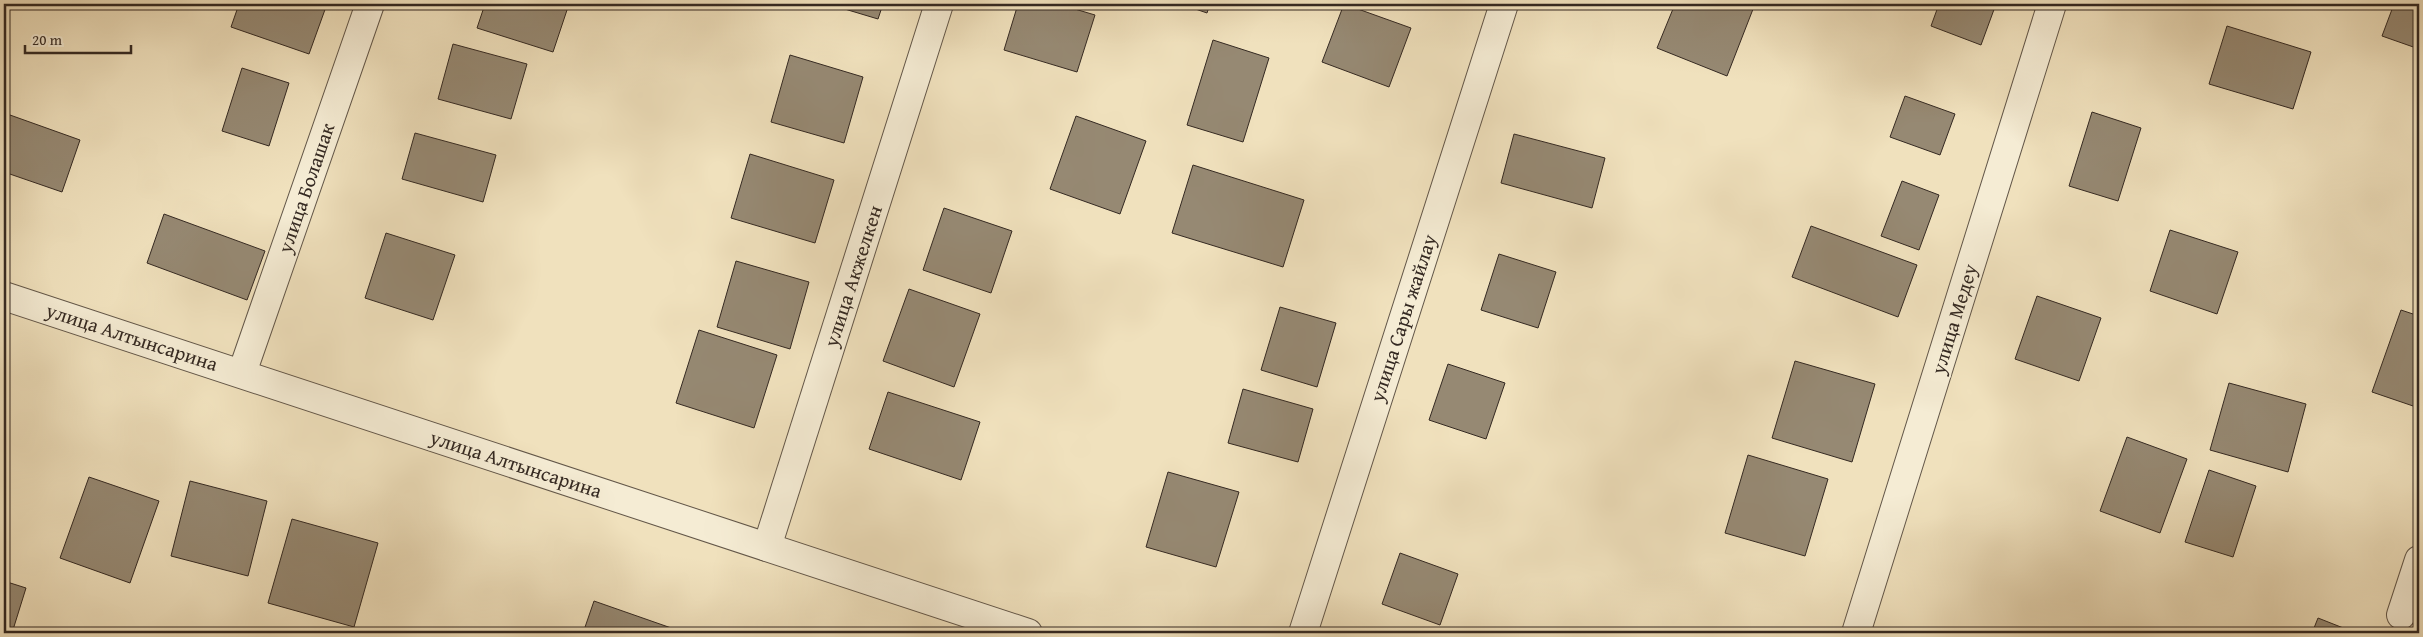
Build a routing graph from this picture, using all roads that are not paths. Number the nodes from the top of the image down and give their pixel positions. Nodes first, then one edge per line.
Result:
1 (370, 4) edge
2 (939, 4) edge
3 (1504, 4) edge
4 (2052, 4) edge
5 (4, 296) edge
6 (242, 373) junction
7 (767, 547) junction
8 (2419, 560) edge
9 (2401, 615) dead end
10 (1028, 633) edge
11 (1303, 633) edge
12 (1856, 633) edge

1 - 6 street, улица Болашак
2 - 7 street, улица Акжелкен
3 - 11 street, улица Сары жайлау
4 - 12 street, улица Медеу
5 - 6 street, улица Алтынсарина
6 - 7 street, улица Алтынсарина
7 - 10 street, улица Алтынсарина
8 - 9 street

